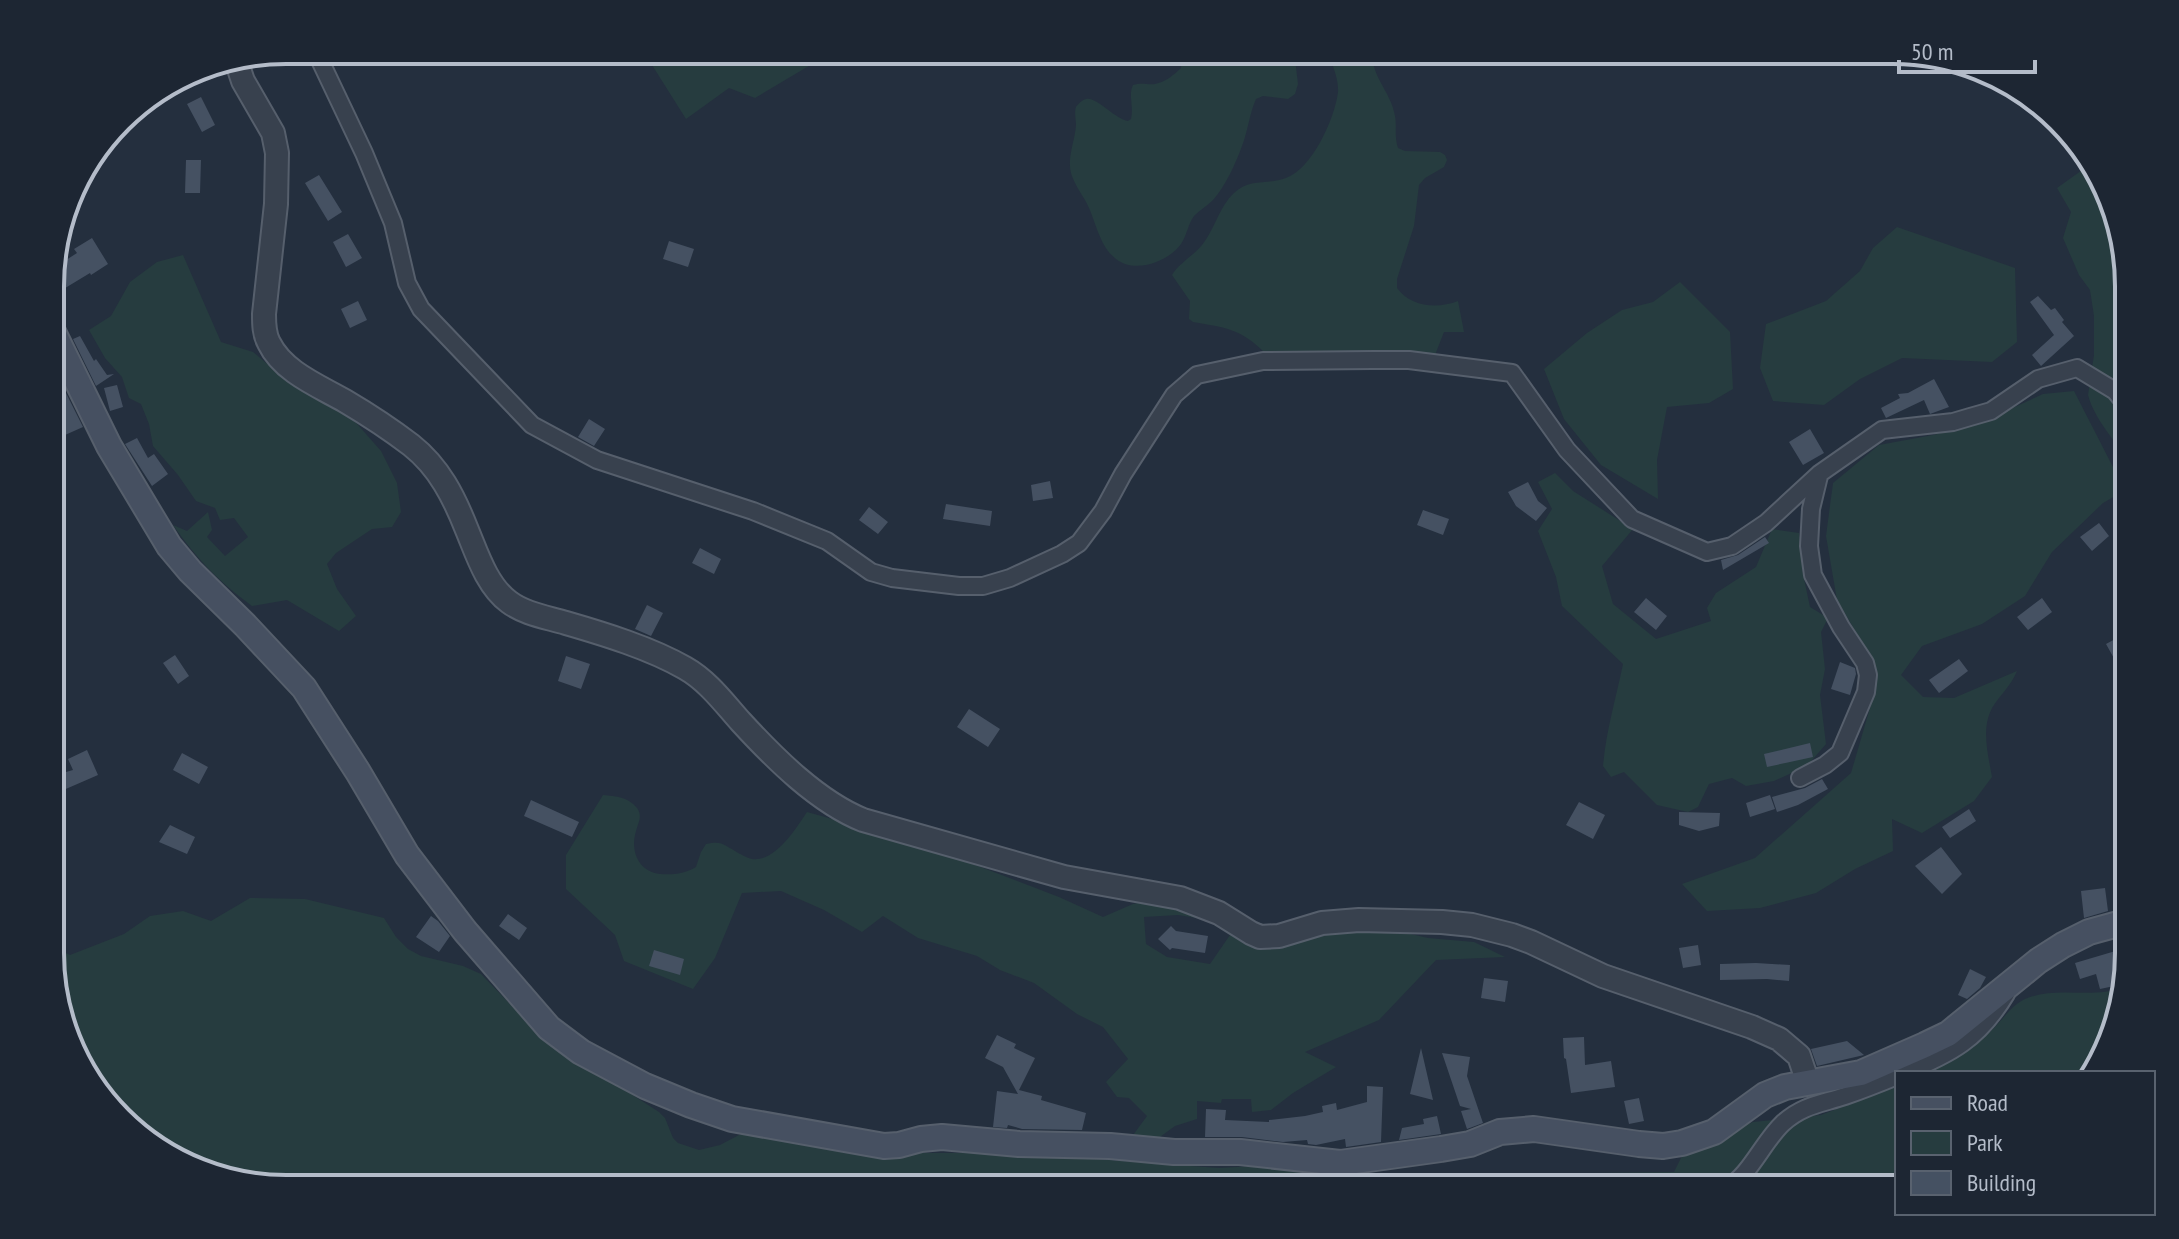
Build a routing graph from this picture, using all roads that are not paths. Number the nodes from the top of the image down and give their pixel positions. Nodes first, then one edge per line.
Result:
1 (322, 64) edge
2 (239, 69) edge
3 (64, 354) edge
4 (2115, 391) edge
5 (1819, 474) junction
6 (1800, 778) dead end
7 (2115, 925) edge
8 (2013, 982) junction
9 (1908, 1071) edge
10 (1895, 1077) edge
11 (1808, 1083) junction
12 (1742, 1175) edge

1 - 5 street
2 - 11 street
3 - 11 main road
4 - 5 street
5 - 6 street
7 - 8 main road
8 - 9 street
8 - 11 main road
10 - 12 street

